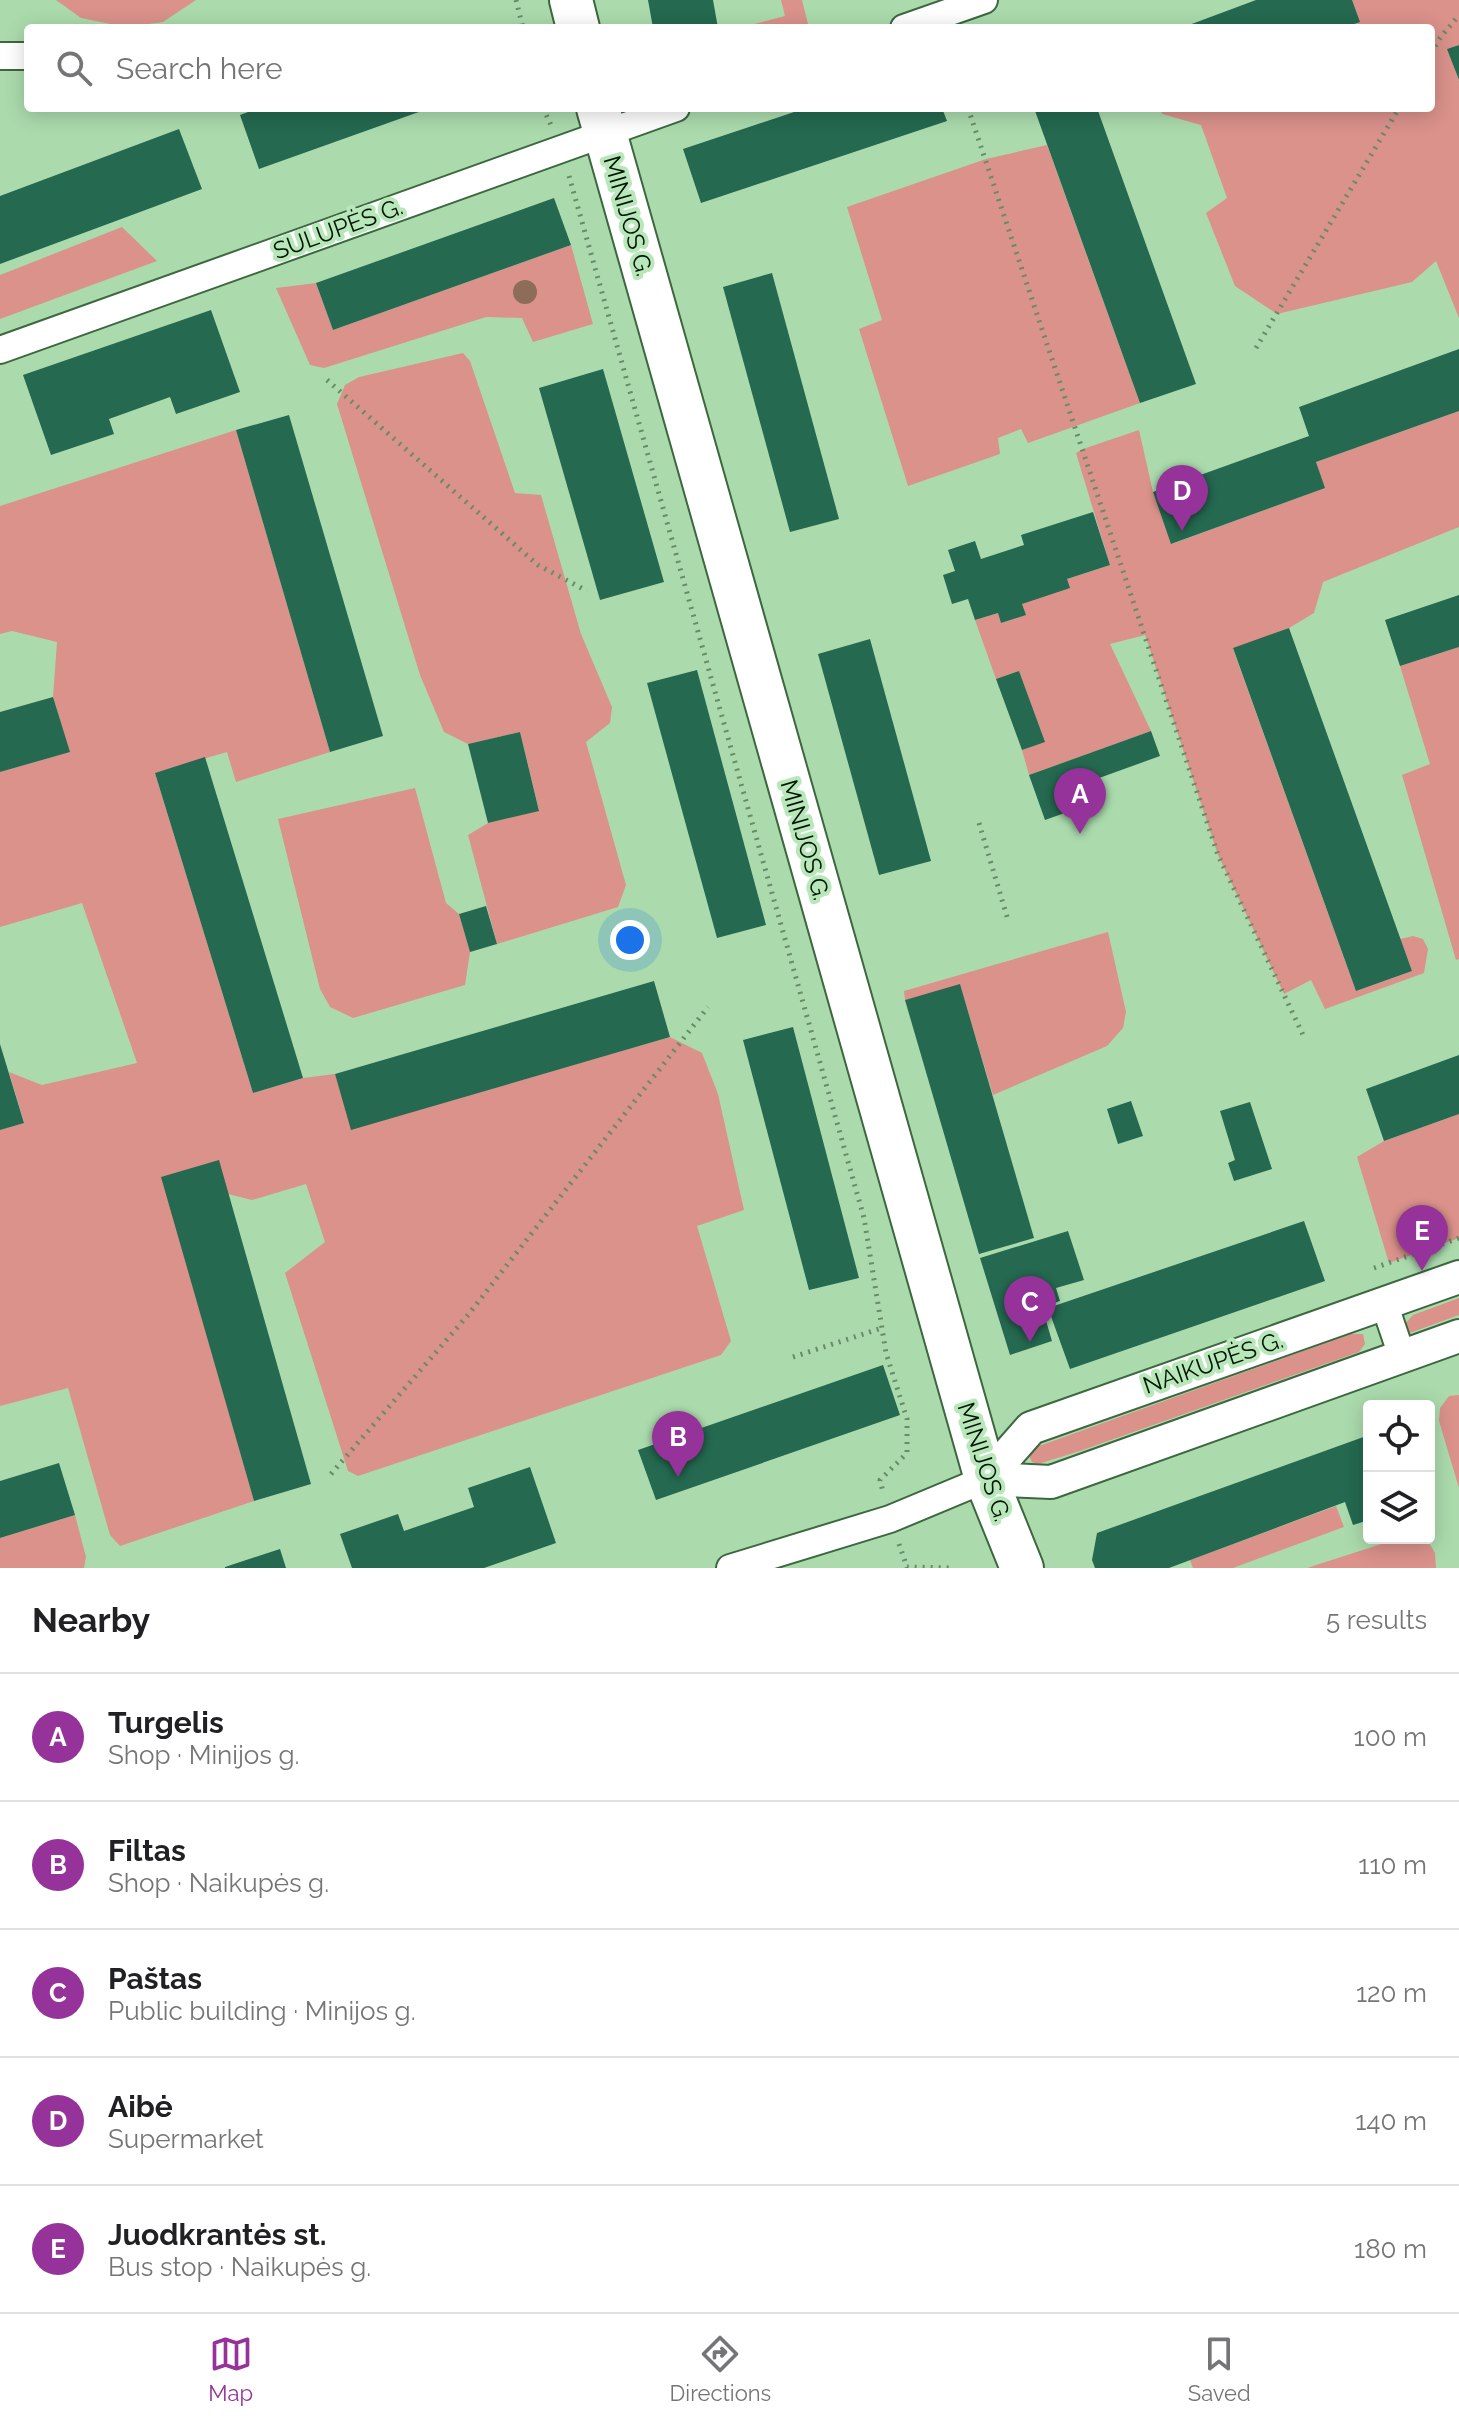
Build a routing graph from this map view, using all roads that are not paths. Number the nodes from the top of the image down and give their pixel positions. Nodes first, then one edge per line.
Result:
1 (571, 0) edge
2 (984, 0) edge
3 (577, 24) edge
4 (915, 24) edge
5 (0, 56) edge
6 (24, 56) edge
7 (653, 112) edge
8 (601, 121) edge
9 (0, 350) edge
10 (1459, 1277) edge
11 (1384, 1303) junction
12 (1459, 1336) edge
13 (1402, 1356) junction
14 (986, 1479) junction
15 (730, 1568) edge
16 (1022, 1568) edge

1 - 3 main road
2 - 4 street
5 - 6 street
7 - 8 street, SULUPĖS G.
8 - 9 street, SULUPĖS G.
8 - 14 main road, MINIJOS G.
10 - 11 street, NAIKUPĖS G.
11 - 13 street
11 - 14 street, NAIKUPĖS G.
12 - 13 street, NAIKUPĖS G.
13 - 14 street, NAIKUPĖS G.
14 - 15 street, NAIKUPĖS G.
14 - 16 main road, MINIJOS G.

